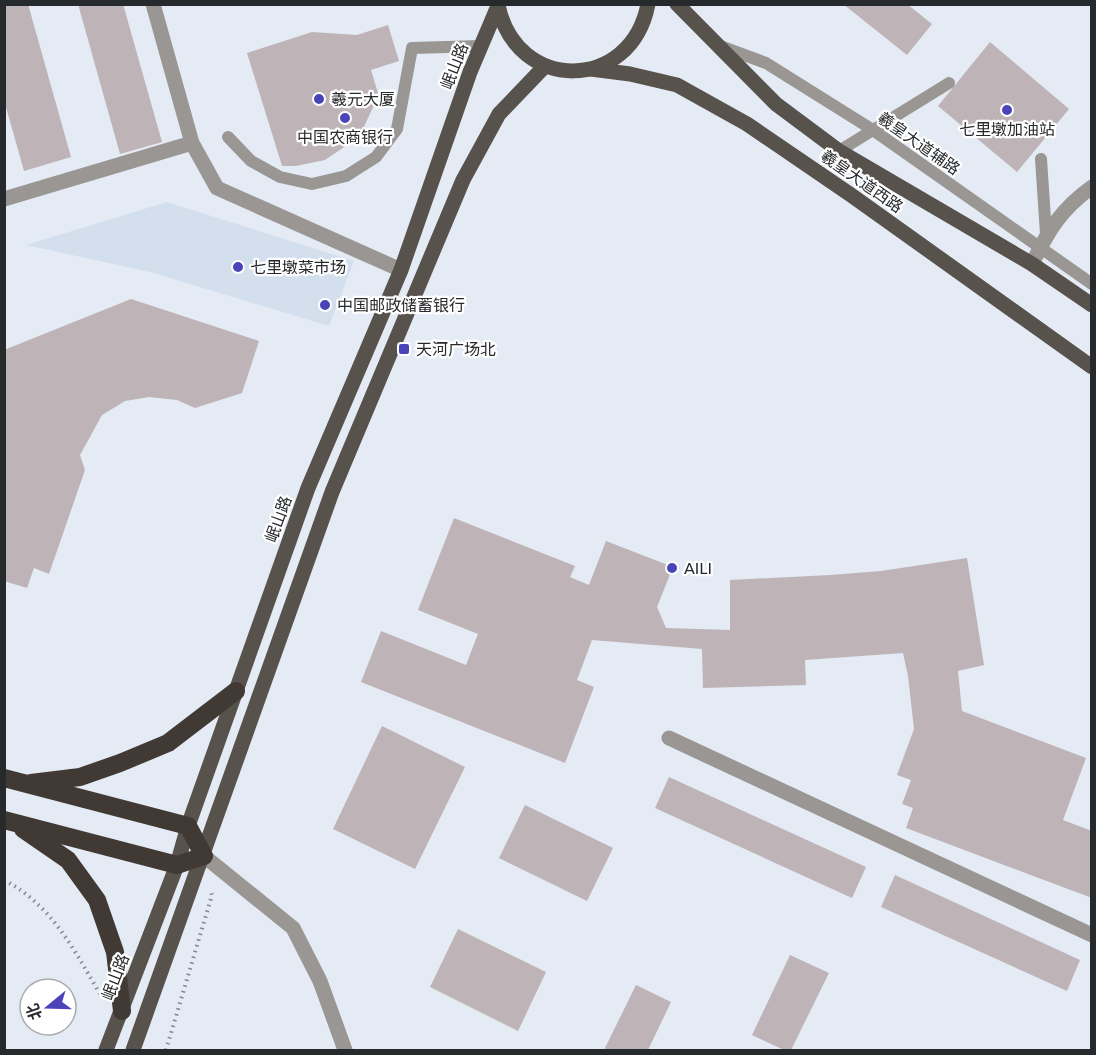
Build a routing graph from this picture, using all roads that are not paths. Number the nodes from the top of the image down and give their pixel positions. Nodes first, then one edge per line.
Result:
1 (153, 4) edge
2 (648, 4) edge
3 (677, 4) edge
4 (498, 5) edge
5 (717, 45) junction
6 (481, 46) junction
7 (544, 66) junction
8 (591, 69) junction
9 (949, 83) dead end
10 (873, 130) junction
11 (228, 137) dead end
12 (192, 143) junction
13 (839, 152) junction
14 (1041, 159) dead end
15 (1092, 187) edge
16 (4, 199) edge
17 (1046, 234) junction
18 (1039, 249) junction
19 (1032, 264) junction
20 (400, 270) junction
21 (1092, 285) edge
22 (1092, 305) edge
23 (1092, 367) edge
24 (236, 691) junction
25 (669, 738) dead end
26 (4, 778) edge
27 (24, 784) junction
28 (10, 821) edge
29 (188, 826) junction
30 (204, 856) junction
31 (177, 865) junction
32 (1092, 935) edge
33 (119, 1017) junction
34 (106, 1050) edge
35 (134, 1050) edge
36 (345, 1050) edge

1 - 12 street
2 - 8 main road
3 - 5 main road, 羲皇大道西路
4 - 6 main road, 岷山路
4 - 7 main road
5 - 10 lane, 羲皇大道辅路
5 - 13 main road, 羲皇大道西路
6 - 11 lane
6 - 20 main road, 岷山路
7 - 8 main road
7 - 30 main road
8 - 23 main road, 羲皇大道西路
9 - 10 lane
10 - 13 lane
10 - 18 lane, 羲皇大道辅路
12 - 16 street
12 - 20 street
13 - 19 main road, 羲皇大道西路
14 - 17 lane
15 - 17 street
17 - 18 street
18 - 19 street
18 - 21 lane, 羲皇大道辅路
19 - 22 main road, 羲皇大道西路
20 - 24 main road, 岷山路
24 - 27 highway
24 - 29 main road, 岷山路
25 - 32 street
26 - 27 highway
27 - 29 highway
28 - 31 highway
28 - 33 highway
29 - 30 highway
29 - 31 main road, 岷山路
30 - 31 highway
30 - 35 main road
30 - 36 street
31 - 33 main road, 岷山路
33 - 34 main road, 岷山路

